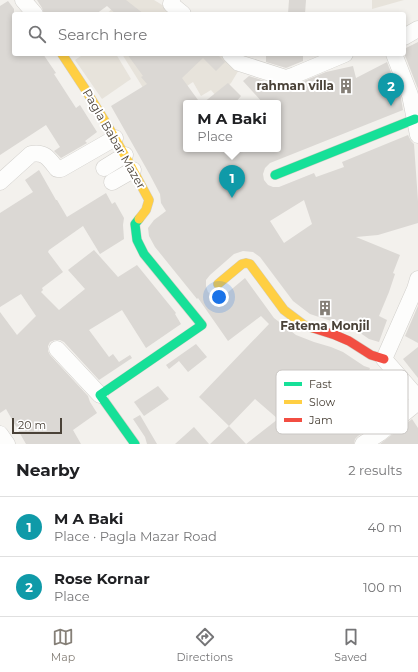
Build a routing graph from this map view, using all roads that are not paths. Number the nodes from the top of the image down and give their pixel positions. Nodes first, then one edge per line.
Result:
1 (23, 0) edge
2 (172, 0) edge
3 (32, 12) edge
4 (180, 12) edge
5 (418, 29) edge
6 (406, 36) edge
7 (63, 56) edge
8 (232, 56) edge
9 (340, 56) edge
10 (395, 56) edge
11 (414, 93) edge
12 (415, 119) junction
13 (418, 135) edge
14 (115, 138) junction
15 (125, 155) junction
16 (104, 168) dead end
17 (134, 170) junction
18 (275, 175) dead end
19 (0, 182) edge
20 (112, 182) dead end
21 (418, 279) edge
22 (218, 284) dead end
23 (57, 349) dead end
24 (384, 359) junction
25 (394, 370) edge
26 (408, 387) edge
27 (100, 395) junction
28 (418, 398) edge
29 (418, 402) edge
30 (408, 410) edge
31 (0, 434) edge
32 (378, 434) edge
33 (7, 444) edge
34 (135, 444) edge
35 (363, 444) edge

1 - 3 street
2 - 4 street
5 - 6 street
7 - 14 street, Pagla Babar Mazer
8 - 9 street
10 - 11 street
11 - 12 street
12 - 13 street
12 - 18 street
14 - 15 street, Pagla Babar Mazer
14 - 19 street
15 - 16 street
15 - 17 street, Pagla Babar Mazer
17 - 20 street
17 - 27 street, Pagla Babar Mazer
21 - 24 street
22 - 24 street
23 - 27 street
24 - 25 street
26 - 28 street
27 - 34 street
29 - 30 street
31 - 33 street
32 - 35 street

